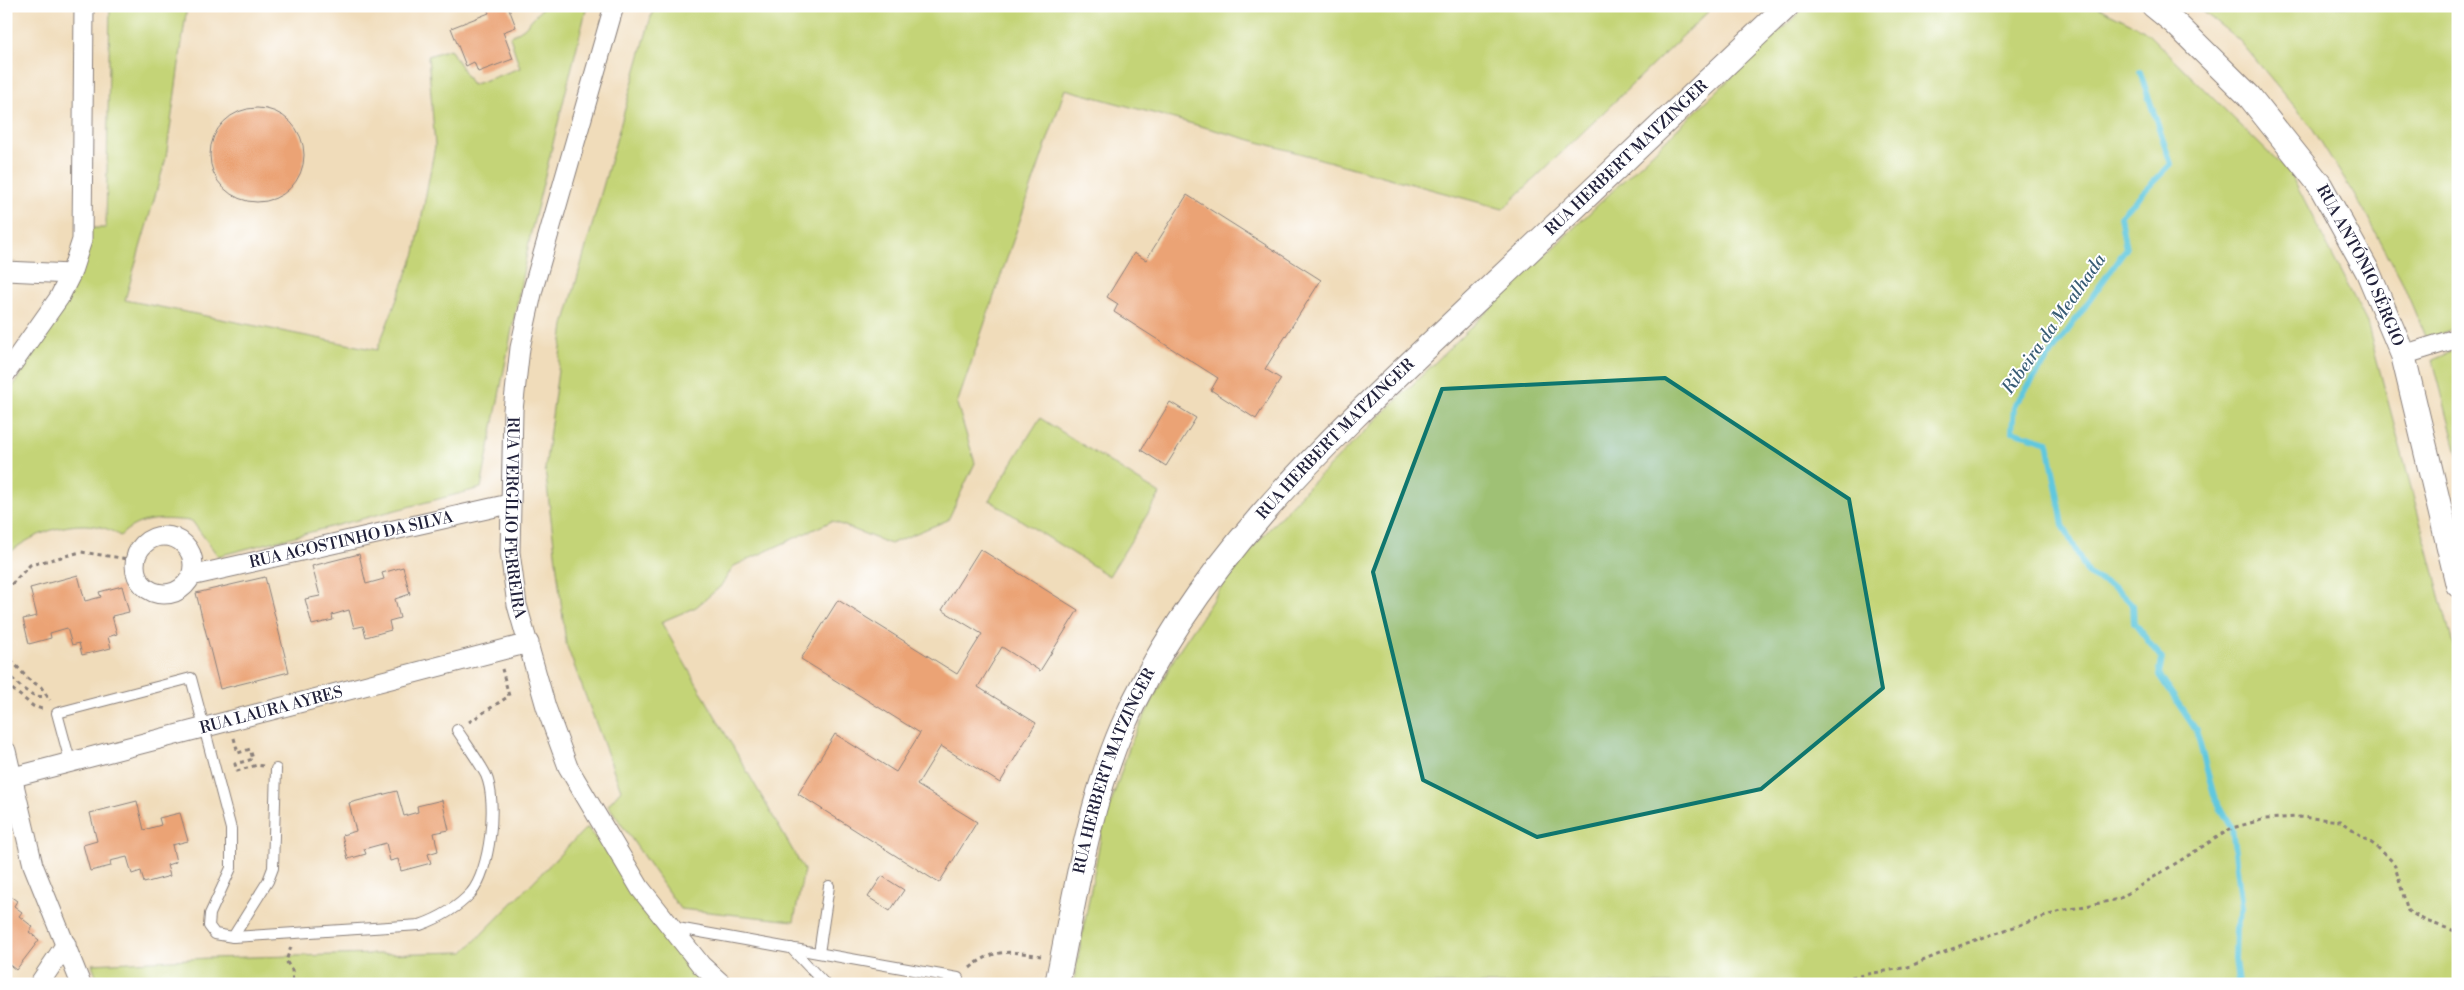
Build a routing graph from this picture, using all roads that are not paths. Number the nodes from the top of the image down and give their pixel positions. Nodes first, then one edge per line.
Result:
1 (84, 6) edge
2 (1787, 6) edge
3 (2154, 6) edge
4 (612, 8) edge
5 (6, 270) edge
6 (71, 274) junction
7 (2458, 338) edge
8 (2403, 355) junction
9 (6, 373) edge
10 (510, 504) junction
11 (191, 576) junction
12 (2458, 585) edge
13 (528, 643) junction
14 (205, 727) junction
15 (457, 730) road end
16 (6, 750) edge
17 (70, 761) junction
18 (276, 769) dead end
19 (10, 778) edge
20 (829, 886) dead end
21 (671, 927) junction
22 (233, 937) junction
23 (66, 944) junction
24 (791, 948) junction
25 (819, 953) junction
26 (957, 981) edge
27 (39, 984) edge
28 (81, 984) edge
29 (722, 984) edge
30 (825, 984) edge
31 (1057, 984) edge

1 - 6 street
2 - 31 street, RUA HERBERT MATZINGER
3 - 8 street, RUA ANTÓNIO SÉRGIO
4 - 10 street, RUA VERGÍLIO FERREIRA
5 - 6 street
6 - 9 street
7 - 8 street
8 - 12 street, RUA ANTÓNIO SÉRGIO
10 - 11 street, RUA AGOSTINHO DA SILVA
10 - 13 street, RUA VERGÍLIO FERREIRA
11 - 11 street
13 - 14 street, RUA LAURA AYRES
13 - 21 street, RUA VERGÍLIO FERREIRA
14 - 17 street, RUA LAURA AYRES
14 - 17 lane
14 - 22 lane
15 - 22 lane
16 - 19 street
17 - 19 street, RUA LAURA AYRES
18 - 22 lane
19 - 23 street
20 - 25 lane
21 - 24 lane
21 - 29 street, RUA VERGÍLIO FERREIRA
23 - 27 street
23 - 28 street
24 - 25 lane
24 - 30 lane
25 - 26 lane

